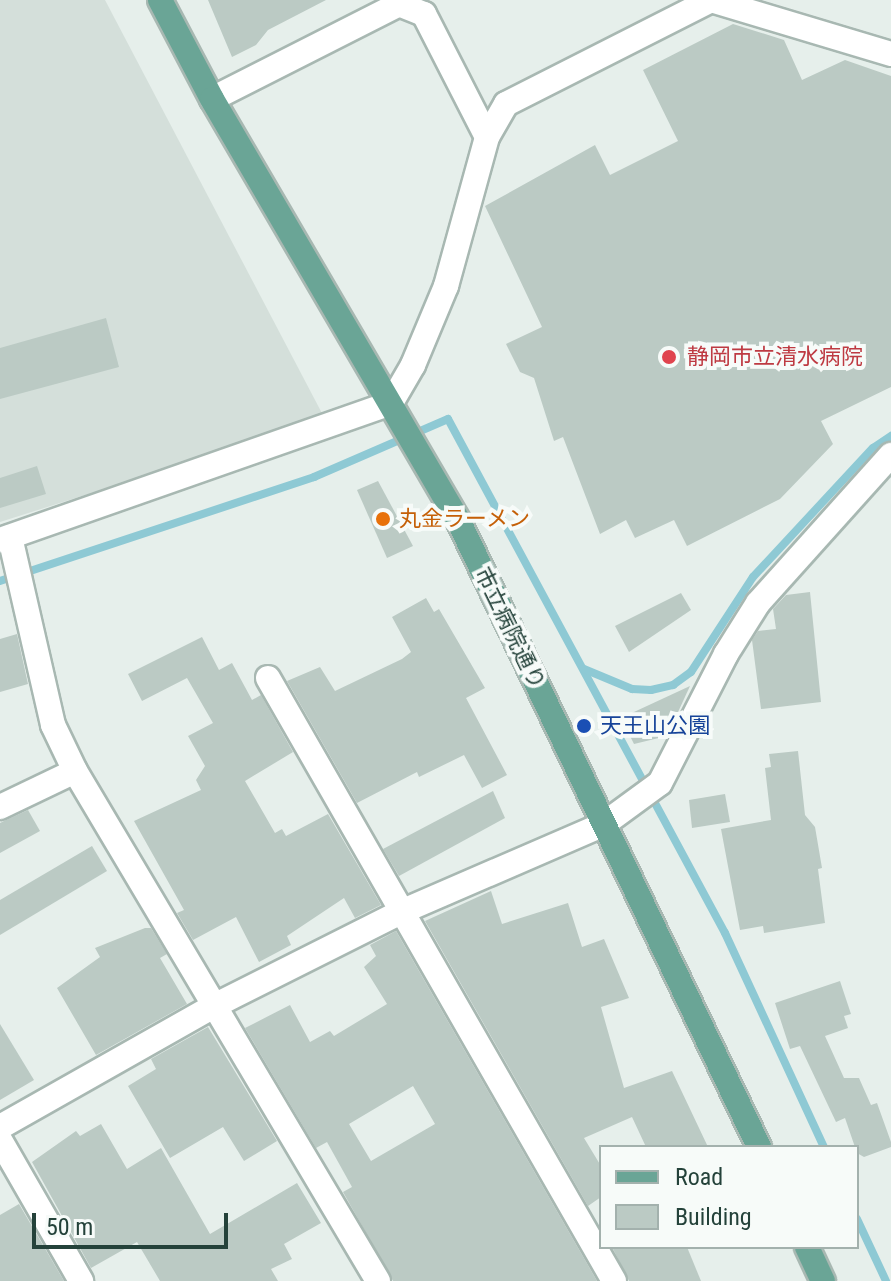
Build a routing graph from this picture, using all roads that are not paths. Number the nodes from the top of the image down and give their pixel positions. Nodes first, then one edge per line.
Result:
1 (165, 2) edge
2 (891, 54) edge
3 (212, 99) junction
4 (487, 137) junction
5 (391, 403) junction
6 (891, 455) edge
7 (5, 539) edge
8 (268, 678) dead end
9 (75, 771) junction
10 (0, 807) edge
11 (604, 824) junction
12 (401, 912) junction
13 (216, 1005) junction
14 (0, 1127) edge
15 (0, 1140) edge
16 (758, 1145) edge
17 (808, 1249) edge
18 (81, 1281) edge
19 (378, 1281) edge
20 (614, 1281) edge
21 (823, 1281) edge

1 - 3 main road, 市立病院通り
2 - 4 street
3 - 4 street
3 - 5 main road, 市立病院通り
4 - 5 street
5 - 7 street
5 - 11 main road, 市立病院通り
6 - 11 street
7 - 9 street
8 - 12 street
9 - 10 street
9 - 13 street
11 - 12 street
11 - 16 main road, 市立病院通り
12 - 13 street
12 - 20 street
13 - 14 street
13 - 19 street
15 - 18 street
17 - 21 main road

